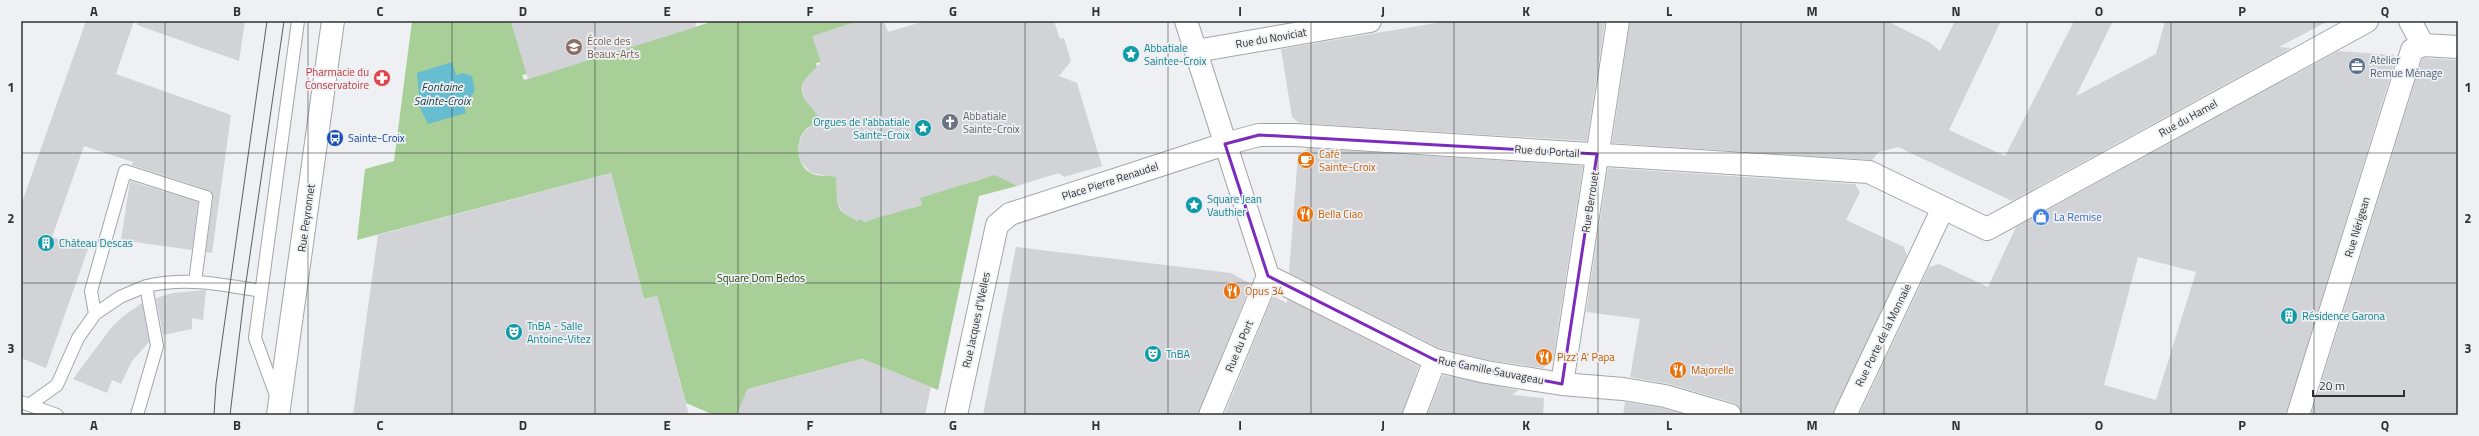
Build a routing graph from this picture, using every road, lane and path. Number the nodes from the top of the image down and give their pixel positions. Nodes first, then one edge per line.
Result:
1 (298, 21) edge
2 (333, 21) edge
3 (1186, 21) edge
4 (1370, 21) edge
5 (1618, 21) edge
6 (2367, 21) edge
7 (2410, 21) edge
8 (2423, 45) junction
9 (2458, 47) edge
10 (1196, 51) junction
11 (1225, 144) junction
12 (1597, 154) junction
13 (1943, 208) junction
14 (997, 225) joint
15 (1268, 276) junction
16 (195, 282) junction
17 (146, 286) junction
18 (260, 291) junction
19 (95, 314) junction
20 (1435, 360) junction
21 (1562, 384) junction
22 (25, 403) edge
23 (279, 410) edge
24 (57, 415) edge
25 (137, 415) edge
26 (956, 415) edge
27 (1210, 415) edge
28 (1414, 415) edge
29 (1730, 415) edge
30 (1845, 415) edge
31 (2298, 415) edge

1 - 18 lane
2 - 23 street, Rue Peyronnet
3 - 10 street
4 - 10 street, Rue du Noviciat
5 - 12 street, Rue Berrouet
6 - 13 street, Rue du Hamel
7 - 8 street
8 - 9 street
8 - 31 street, Rue Nérigean
10 - 11 street
11 - 12 street, Rue du Portail
11 - 14 street, Place Pierre Renaudel
11 - 15 street
12 - 13 street, Rue du Portail
12 - 21 street, Rue Berrouet
13 - 30 street, Rue Porte de la Monnaie
14 - 26 street, Rue Jacques d'Welles
15 - 20 street, Rue Camille Sauvageau
15 - 27 street, Rue du Port
16 - 17 lane
16 - 18 lane
16 - 19 lane
17 - 19 lane
17 - 25 lane
18 - 23 lane
19 - 22 lane
20 - 21 street, Rue Camille Sauvageau
20 - 28 street
21 - 29 street, Rue Camille Sauvageau
22 - 24 lane

